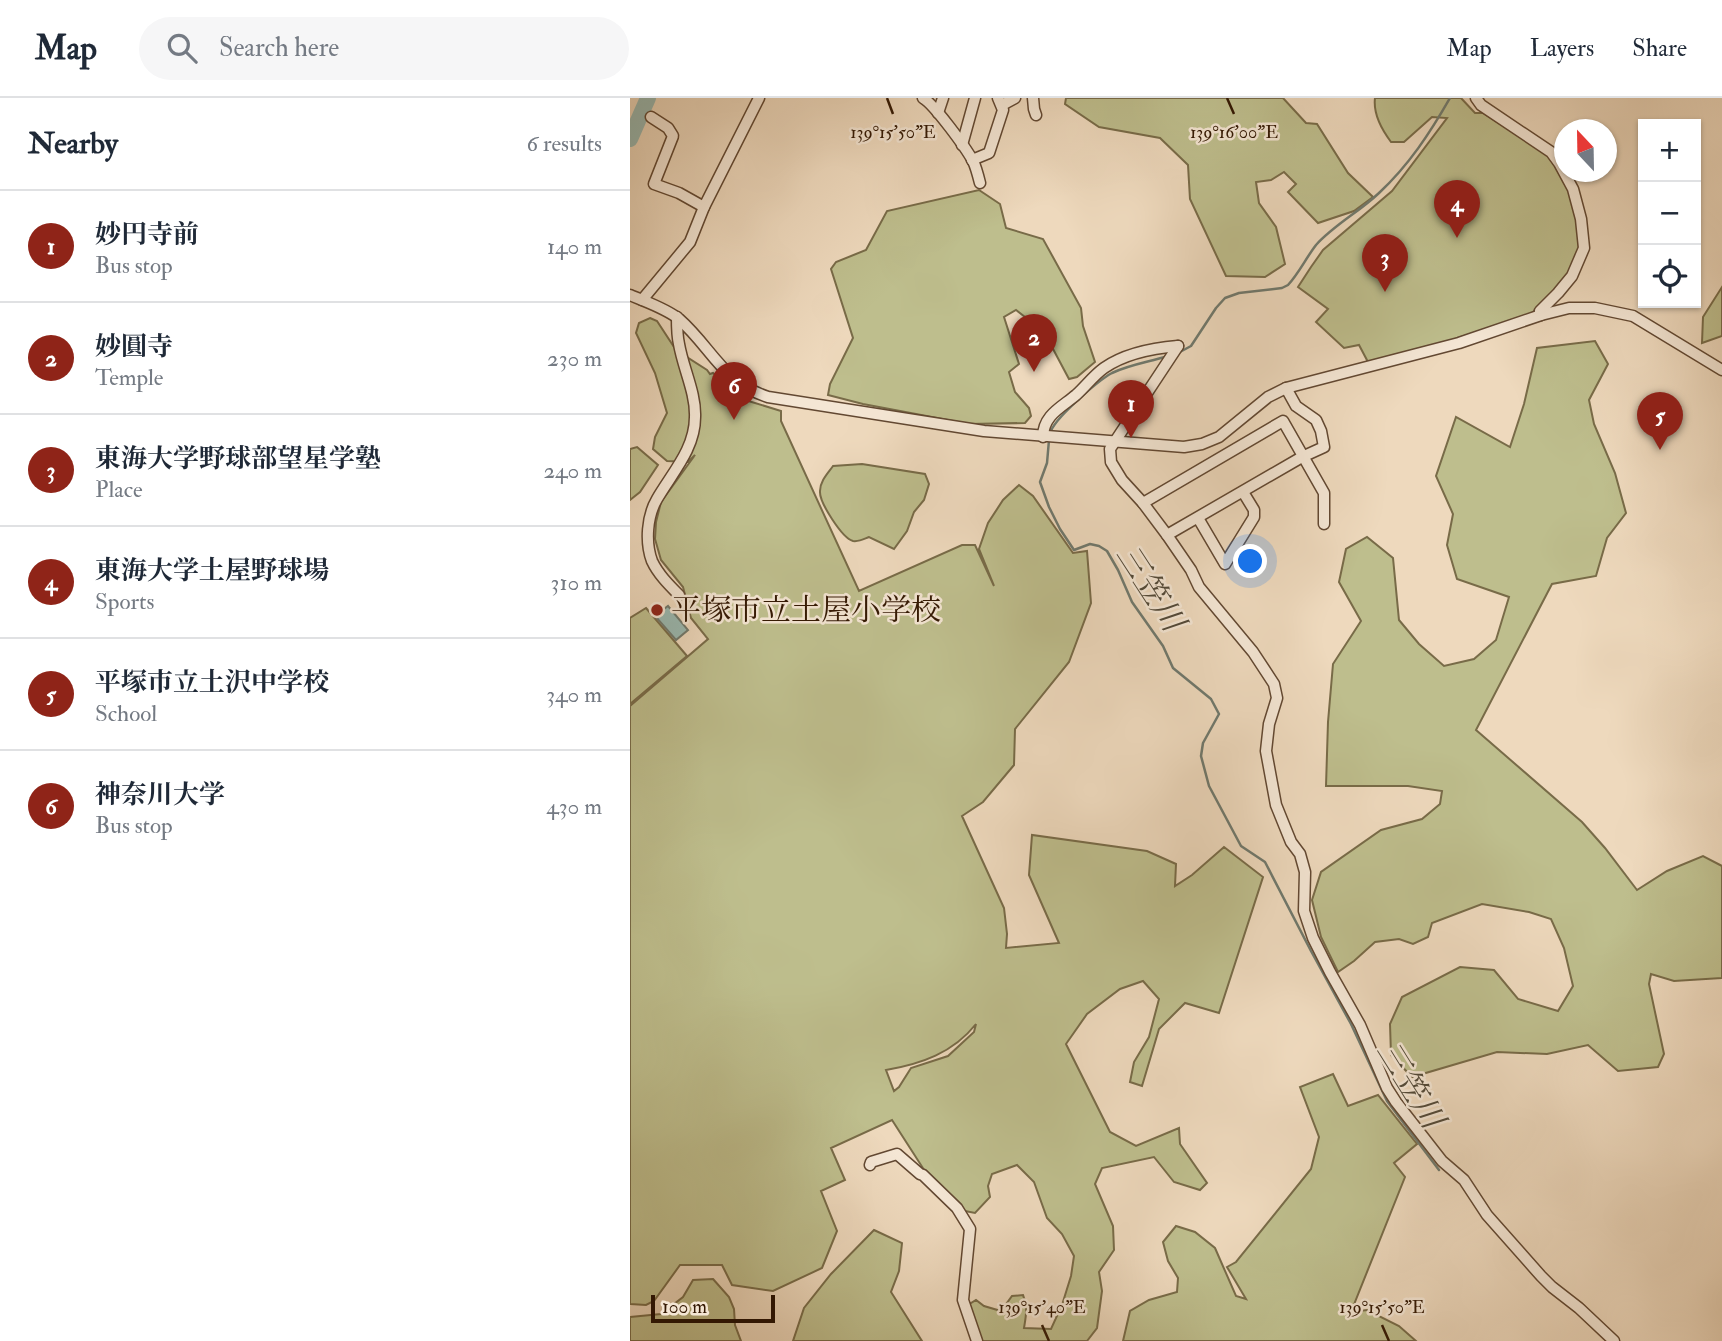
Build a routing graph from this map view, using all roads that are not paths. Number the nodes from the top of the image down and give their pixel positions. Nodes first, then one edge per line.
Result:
1 (759, 98) edge
2 (923, 98) edge
3 (943, 98) edge
4 (975, 98) edge
5 (1015, 98) edge
6 (1033, 98) edge
7 (1476, 98) edge
8 (1000, 101) edge
9 (939, 113) junction
10 (1036, 115) dead end
11 (652, 117) dead end
12 (962, 145) junction
13 (972, 160) junction
14 (980, 183) dead end
15 (704, 207) junction
16 (630, 295) edge
17 (642, 300) junction
18 (1541, 315) junction
19 (677, 317) junction
20 (1722, 370) edge
21 (1286, 388) junction
22 (1049, 437) junction
23 (1115, 442) junction
24 (1302, 457) junction
25 (1244, 492) junction
26 (1143, 503) junction
27 (1198, 518) junction
28 (1324, 524) dead end
29 (1167, 535) junction
30 (679, 595) dead end
31 (870, 1165) dead end
32 (976, 1341) edge
33 (1614, 1341) edge

1 - 15 street
2 - 9 street
3 - 9 street
4 - 12 street
5 - 8 street
6 - 10 street
7 - 18 street
8 - 13 street
9 - 12 street
11 - 15 street
12 - 13 street
13 - 14 street
15 - 17 street
16 - 17 street
17 - 19 street
18 - 20 street
18 - 21 street
19 - 22 street
19 - 30 street
21 - 23 street
21 - 24 street
22 - 23 street
22 - 23 street
23 - 26 street
24 - 25 street
24 - 26 street
24 - 28 street
25 - 27 street
25 - 27 street
26 - 29 street
27 - 29 street
29 - 33 street
31 - 32 street

